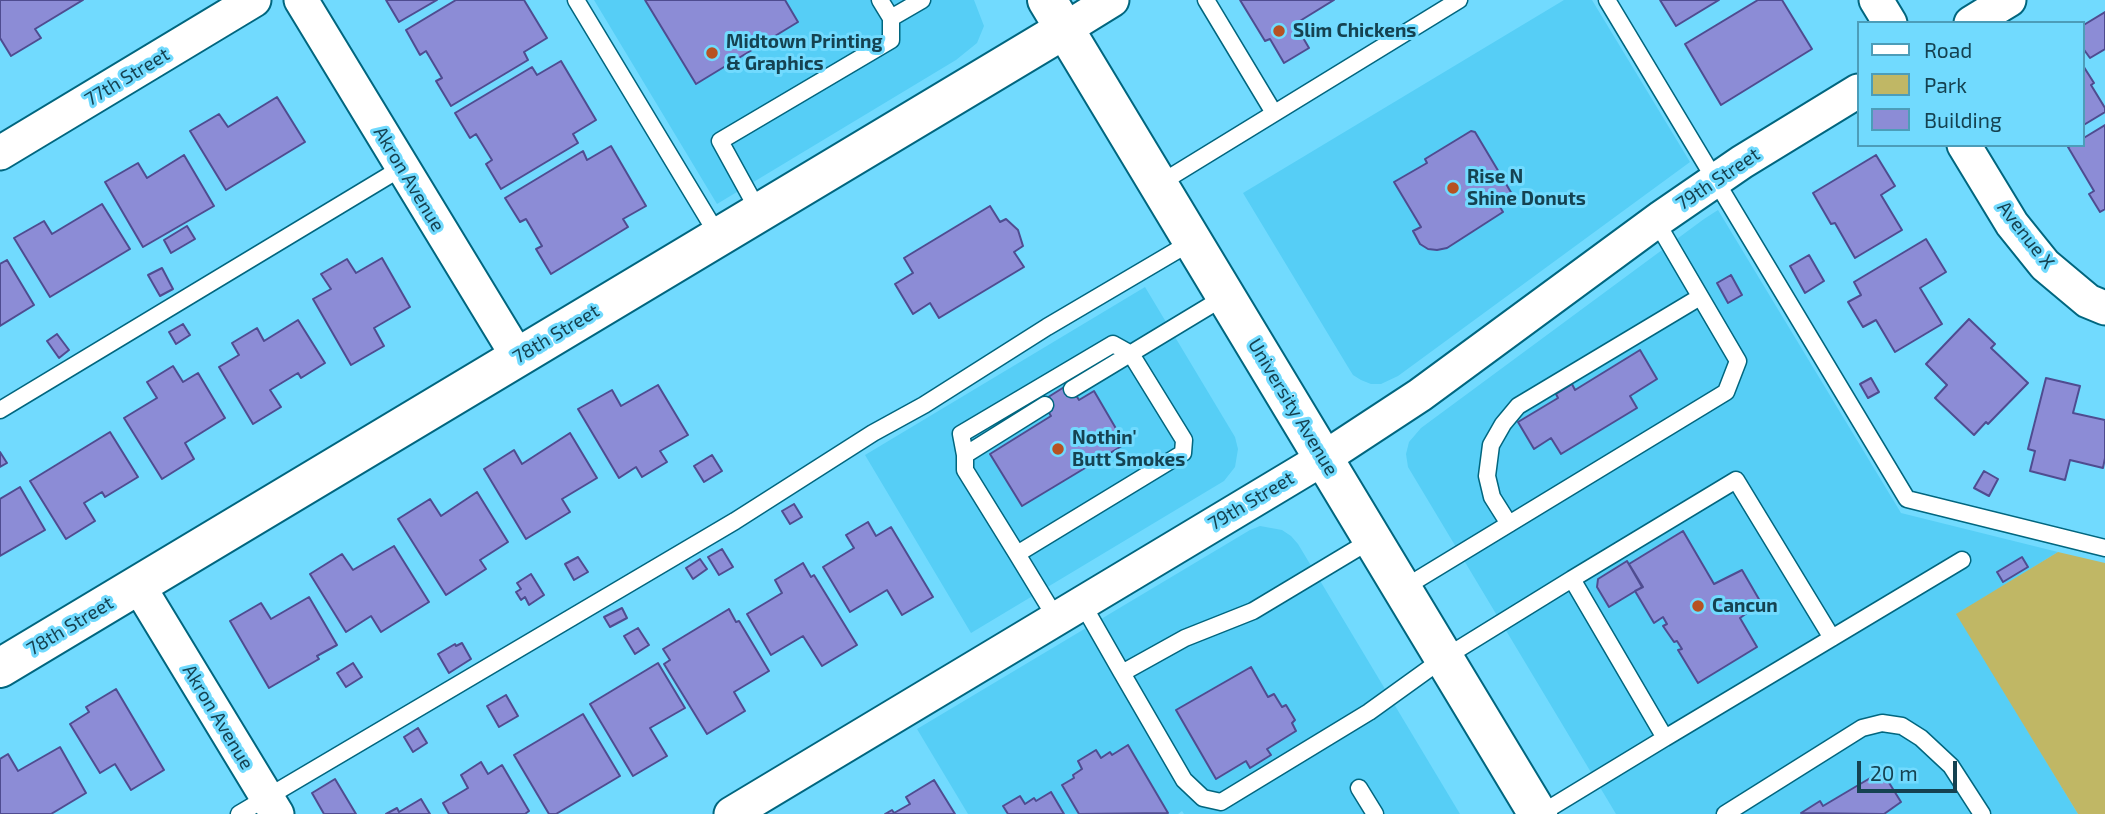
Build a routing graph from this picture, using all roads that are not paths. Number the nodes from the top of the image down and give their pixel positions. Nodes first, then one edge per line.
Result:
1 (254, 0) edge
2 (301, 0) edge
3 (576, 0) edge
4 (880, 0) edge
5 (922, 0) edge
6 (1112, 0) edge
7 (1607, 0) edge
8 (1876, 0) edge
9 (2009, 0) edge
10 (1209, 1) edge
11 (1451, 2) edge
12 (1056, 14) edge
13 (891, 18) junction
14 (1889, 21) edge
15 (1974, 21) edge
16 (1856, 92) edge
17 (1274, 113) junction
18 (1965, 147) edge
19 (0, 153) edge
20 (402, 167) junction
21 (1715, 180) junction
22 (1159, 184) junction
23 (759, 212) junction
24 (1656, 221) junction
25 (719, 236) junction
26 (1193, 241) junction
27 (1226, 296) junction
28 (1700, 297) junction
29 (2105, 308) edge
30 (1131, 354) junction
31 (518, 357) junction
32 (1072, 389) dead end
33 (1045, 405) dead end
34 (0, 410) edge
35 (965, 454) junction
36 (1324, 458) junction
37 (1509, 524) junction
38 (1373, 539) junction
39 (2105, 548) edge
40 (1017, 554) junction
41 (1962, 560) dead end
42 (1572, 579) junction
43 (138, 584) junction
44 (1402, 589) junction
45 (1070, 610) junction
46 (1832, 638) junction
47 (1444, 659) junction
48 (0, 668) edge
49 (1122, 673) junction
50 (1665, 738) junction
51 (1359, 788) dead end
52 (261, 808) edge
53 (1225, 808) edge
54 (731, 814) edge
55 (1375, 814) edge
56 (1539, 814) edge
57 (1725, 814) edge
58 (1982, 814) edge

1 - 19 street, 77th Street
2 - 20 street, Akron Avenue
3 - 25 lane
4 - 13 lane
5 - 13 lane
6 - 12 street, 78th Street
7 - 21 lane
8 - 14 street
9 - 15 street
10 - 17 lane
11 - 17 lane
12 - 22 street, University Avenue
12 - 23 street, 78th Street
13 - 23 lane
16 - 21 street, 79th Street
17 - 22 lane
18 - 29 street, Avenue X
20 - 31 street, Akron Avenue
20 - 34 lane
21 - 24 street, 79th Street
21 - 39 lane
22 - 26 street, University Avenue
23 - 25 street, 78th Street
24 - 28 lane
24 - 36 street, 79th Street
25 - 31 street, 78th Street
26 - 27 street, University Avenue
26 - 52 lane
27 - 30 lane
27 - 36 street, University Avenue
28 - 37 lane
28 - 37 lane
30 - 32 lane
30 - 35 lane
30 - 40 lane
31 - 43 street, 78th Street
33 - 35 lane
35 - 40 lane
36 - 38 street, University Avenue
36 - 45 street, 79th Street
37 - 44 lane
38 - 44 street, University Avenue
38 - 49 lane
40 - 45 lane
41 - 46 lane
42 - 46 lane
42 - 47 lane
42 - 50 lane
43 - 48 street, 78th Street
43 - 52 street, Akron Avenue
44 - 47 street, University Avenue
45 - 49 lane
45 - 54 street, 79th Street
46 - 50 lane
47 - 53 lane
47 - 56 street, University Avenue
49 - 53 lane
50 - 56 lane
51 - 55 lane
57 - 58 lane

